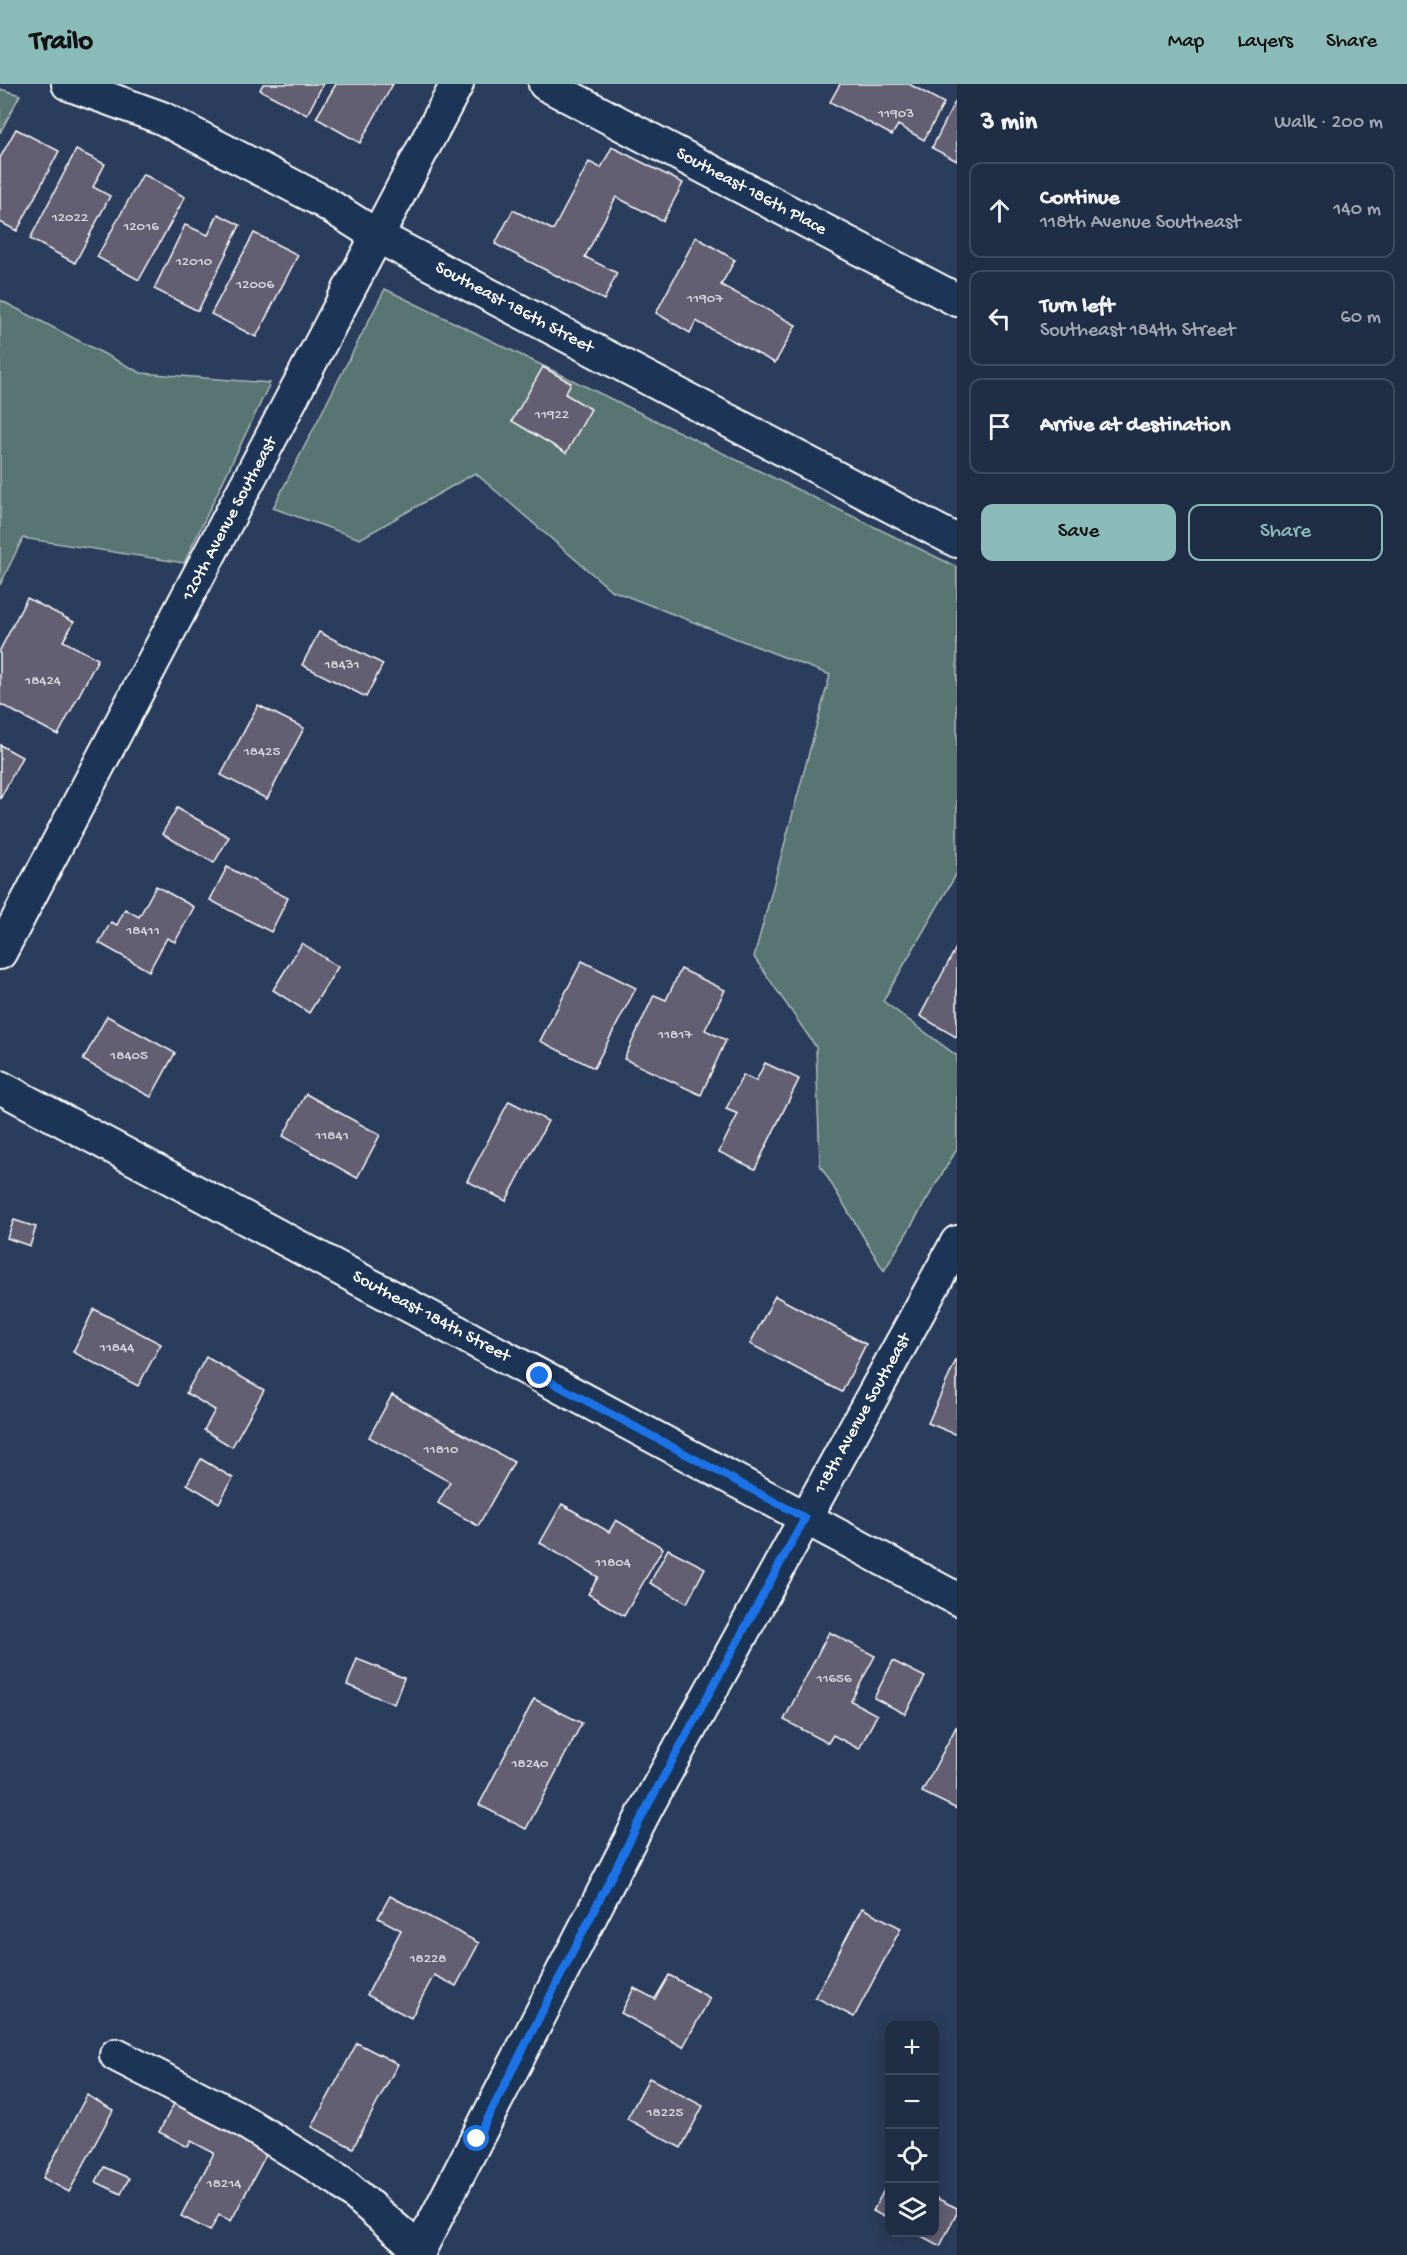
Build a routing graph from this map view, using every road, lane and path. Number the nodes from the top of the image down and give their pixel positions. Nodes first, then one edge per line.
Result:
1 (68, 84) edge
2 (457, 84) edge
3 (545, 84) edge
4 (379, 237) junction
5 (957, 300) edge
6 (957, 541) edge
7 (0, 953) edge
8 (0, 1087) edge
9 (957, 1242) edge
10 (805, 1518) junction
11 (957, 1599) edge
12 (116, 2055) dead end
13 (419, 2252) edge

1 - 4 street, Southeast 186th Street
2 - 4 street, 120th Avenue Southeast
3 - 5 street, Southeast 186th Place
4 - 6 street, Southeast 186th Street
4 - 7 street, 120th Avenue Southeast
8 - 10 street, Southeast 184th Street
9 - 10 street, 118th Avenue Southeast
10 - 11 street, Southeast 184th Street
10 - 13 street, 118th Avenue Southeast
12 - 13 street

